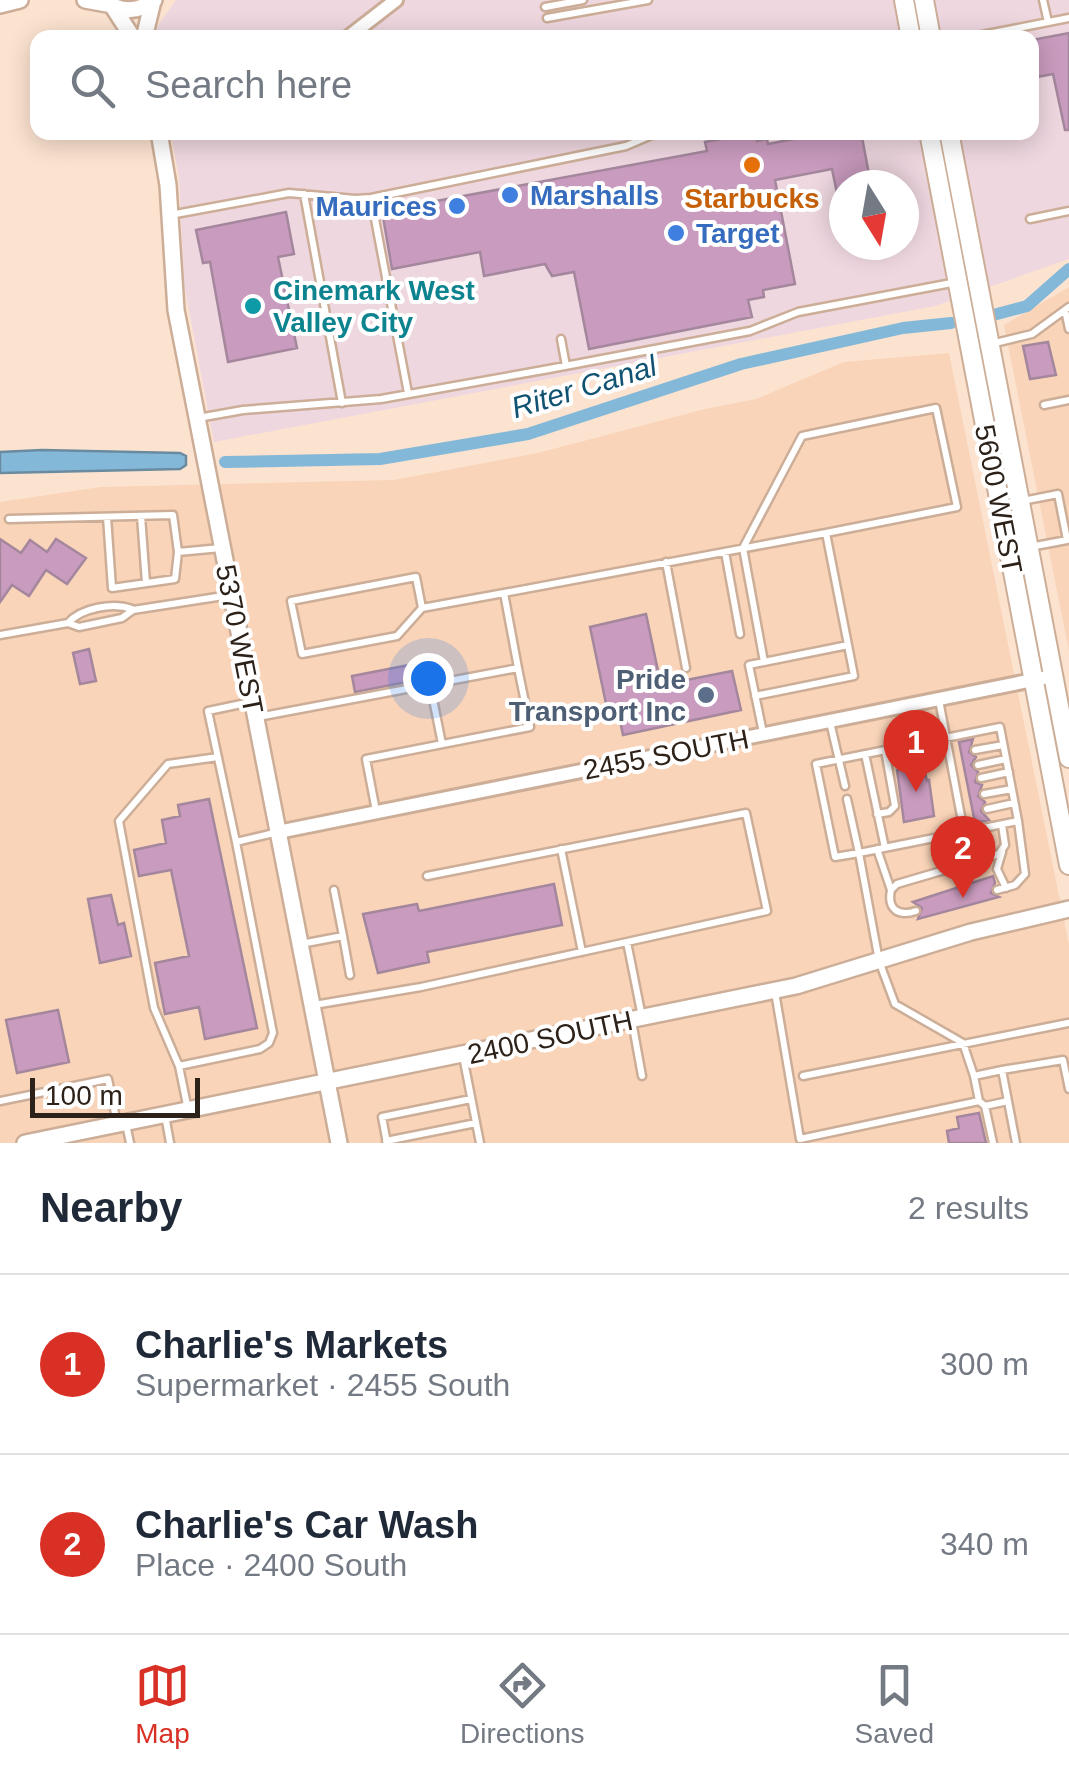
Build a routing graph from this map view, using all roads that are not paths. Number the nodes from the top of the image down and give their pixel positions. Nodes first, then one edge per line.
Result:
1 (20, 0) edge
2 (85, 0) edge
3 (396, 0) edge
4 (583, 0) edge
5 (644, 0) edge
6 (904, 0) edge
7 (914, 0) edge
8 (924, 0) edge
9 (1044, 0) edge
10 (154, 1) edge
11 (108, 4) edge
12 (0, 5) edge
13 (545, 7) dead end
14 (548, 18) dead end
15 (1069, 18) edge
16 (1048, 22) junction
17 (127, 30) edge
18 (146, 30) edge
19 (358, 30) edge
20 (910, 30) edge
21 (928, 30) edge
22 (929, 30) edge
23 (1007, 30) edge
24 (160, 140) edge
25 (640, 140) edge
26 (931, 140) edge
27 (951, 140) edge
28 (304, 194) junction
29 (371, 198) junction
30 (1069, 211) edge
31 (169, 216) junction
32 (1030, 219) dead end
33 (958, 281) junction
34 (1067, 308) edge
35 (1069, 328) edge
36 (561, 340) dead end
37 (989, 344) junction
38 (566, 366) junction
39 (408, 394) junction
40 (1069, 400) edge
41 (342, 403) junction
42 (1044, 405) dead end
43 (197, 418) junction
44 (1010, 504) junction
45 (142, 516) junction
46 (107, 517) junction
47 (9, 519) dead end
48 (826, 533) junction
49 (1068, 537) edge
50 (222, 548) junction
51 (743, 548) junction
52 (1019, 549) junction
53 (178, 552) junction
54 (725, 552) junction
55 (666, 562) junction
56 (146, 583) junction
57 (504, 593) junction
58 (232, 594) junction
59 (422, 608) junction
60 (133, 610) junction
61 (68, 623) junction
62 (740, 634) dead end
63 (0, 635) edge
64 (848, 645) junction
65 (764, 662) junction
66 (518, 668) junction
67 (686, 668) dead end
68 (1053, 676) junction
69 (1034, 680) junction
70 (430, 684) junction
71 (755, 696) junction
72 (939, 699) junction
73 (254, 710) junction
74 (830, 721) junction
75 (763, 734) junction
76 (946, 738) junction
77 (442, 744) junction
78 (1003, 744) junction
79 (885, 750) junction
80 (975, 750) dead end
81 (962, 753) dead end
82 (866, 754) junction
83 (218, 756) junction
84 (950, 756) junction
85 (1069, 758) edge
86 (838, 759) junction
87 (1006, 759) junction
88 (978, 765) dead end
89 (964, 768) dead end
90 (952, 770) junction
91 (1009, 772) junction
92 (981, 778) dead end
93 (967, 782) dead end
94 (954, 784) junction
95 (844, 786) dead end
96 (1012, 788) junction
97 (984, 794) dead end
98 (970, 797) dead end
99 (847, 799) dead end
100 (958, 800) junction
101 (1014, 803) junction
102 (987, 809) dead end
103 (376, 812) junction
104 (973, 812) dead end
105 (877, 814) junction
106 (960, 814) junction
107 (1018, 822) junction
108 (1002, 825) junction
109 (278, 832) junction
110 (964, 832) junction
111 (236, 842) junction
112 (881, 848) junction
113 (561, 849) junction
114 (1003, 850) junction
115 (859, 853) junction
116 (1069, 865) edge
117 (427, 876) dead end
118 (334, 890) dead end
119 (891, 890) junction
120 (1069, 909) edge
121 (916, 912) dead end
122 (342, 936) junction
123 (627, 942) junction
124 (300, 944) junction
125 (582, 952) junction
126 (879, 961) junction
127 (350, 975) dead end
128 (775, 991) junction
129 (312, 1005) junction
130 (637, 1019) junction
131 (1068, 1022) edge
132 (963, 1043) junction
133 (463, 1054) junction
134 (180, 1066) junction
135 (1002, 1070) junction
136 (642, 1076) dead end
137 (803, 1076) dead end
138 (974, 1076) junction
139 (326, 1082) junction
140 (1069, 1090) edge
141 (472, 1098) junction
142 (0, 1100) edge
143 (1008, 1101) junction
144 (982, 1104) junction
145 (188, 1110) junction
146 (165, 1115) junction
147 (476, 1123) junction
148 (122, 1124) junction
149 (386, 1142) edge
150 (27, 1143) edge
151 (130, 1143) edge
152 (170, 1143) edge
153 (339, 1143) edge
154 (480, 1143) edge
155 (993, 1143) edge
156 (1016, 1143) edge

1 - 12 street
2 - 11 street
3 - 19 street
4 - 13 lane
5 - 14 lane
6 - 20 main road
7 - 21 main road
8 - 22 main road
9 - 16 lane
10 - 11 street
10 - 18 street
11 - 17 street
15 - 16 lane
16 - 23 lane
24 - 31 street, 5370 WEST
25 - 29 lane
26 - 33 main road, 5600 WEST
27 - 37 main road, 5600 WEST
28 - 29 lane
28 - 31 lane
28 - 41 lane
29 - 39 lane
30 - 32 lane
31 - 43 street, 5370 WEST
33 - 38 lane
33 - 44 main road, 5600 WEST
34 - 35 lane
34 - 37 lane
36 - 38 lane
37 - 44 main road, 5600 WEST
38 - 39 lane
39 - 41 lane
40 - 42 lane
41 - 43 lane
43 - 50 street, 5370 WEST
44 - 49 lane
44 - 52 main road, 5600 WEST
45 - 46 lane
45 - 53 lane
45 - 56 lane
46 - 47 lane
46 - 56 lane
48 - 51 lane
48 - 51 lane
48 - 64 lane
49 - 52 lane
50 - 53 lane
50 - 58 street, 5370 WEST
51 - 54 lane
51 - 65 lane
52 - 68 main road, 5600 WEST
52 - 69 main road, 5600 WEST
53 - 56 lane
54 - 55 lane
54 - 62 lane
55 - 57 lane
55 - 67 lane
57 - 59 lane
57 - 66 lane
58 - 60 lane
58 - 73 street, 5370 WEST
59 - 59 lane
60 - 61 lane
60 - 61 lane
61 - 63 lane
64 - 65 lane
64 - 71 lane
65 - 71 lane
66 - 70 lane
66 - 77 lane
68 - 69 street, 2455 SOUTH
68 - 85 main road, 5600 WEST
69 - 72 street, 2455 SOUTH
69 - 116 main road, 5600 WEST
70 - 73 lane
70 - 77 lane
71 - 75 lane
72 - 74 street, 2455 SOUTH
72 - 76 lane
73 - 83 lane
73 - 109 street, 5370 WEST
74 - 75 street, 2455 SOUTH
74 - 86 lane
75 - 103 street, 2455 SOUTH
76 - 78 lane
76 - 79 lane
76 - 84 lane
77 - 103 lane
78 - 80 lane
78 - 87 lane
79 - 82 lane
79 - 105 lane
81 - 84 lane
82 - 86 lane
82 - 105 lane
83 - 111 lane
83 - 134 lane
84 - 90 lane
86 - 95 lane
86 - 115 lane
87 - 88 lane
87 - 91 lane
89 - 90 lane
90 - 94 lane
91 - 92 lane
91 - 96 lane
93 - 94 lane
94 - 100 lane
96 - 97 lane
96 - 101 lane
98 - 100 lane
99 - 115 lane
100 - 106 lane
101 - 102 lane
101 - 107 lane
103 - 109 street, 2455 SOUTH
104 - 106 lane
105 - 112 lane
106 - 110 lane
107 - 108 lane
107 - 114 lane
108 - 110 lane
108 - 114 lane
109 - 111 lane
109 - 124 street, 5370 WEST
110 - 112 lane
111 - 134 lane
112 - 115 lane
112 - 119 lane
113 - 117 lane
113 - 123 lane
113 - 125 lane
114 - 119 lane
115 - 126 lane
118 - 122 lane
119 - 121 lane
120 - 126 street, 2400 SOUTH
122 - 124 lane
122 - 127 lane
123 - 125 lane
123 - 130 lane
124 - 129 street, 5370 WEST
125 - 129 lane
126 - 128 street, 2400 SOUTH
126 - 132 lane
128 - 130 street, 2400 SOUTH
128 - 144 lane
129 - 139 street, 5370 WEST
130 - 133 street, 2400 SOUTH
130 - 136 lane
131 - 132 lane
132 - 137 lane
132 - 138 lane
133 - 139 street, 2400 SOUTH
133 - 141 lane
134 - 145 lane
135 - 138 lane
135 - 140 lane
135 - 143 lane
138 - 144 lane
139 - 145 street, 2400 SOUTH
139 - 153 street, 5370 WEST
141 - 147 lane
141 - 149 lane
142 - 148 lane
143 - 144 lane
143 - 156 lane
144 - 155 lane
145 - 146 street, 2400 SOUTH
146 - 148 street, 2400 SOUTH
146 - 152 lane
147 - 149 lane
147 - 154 lane
148 - 150 street, 2400 SOUTH
148 - 151 lane

